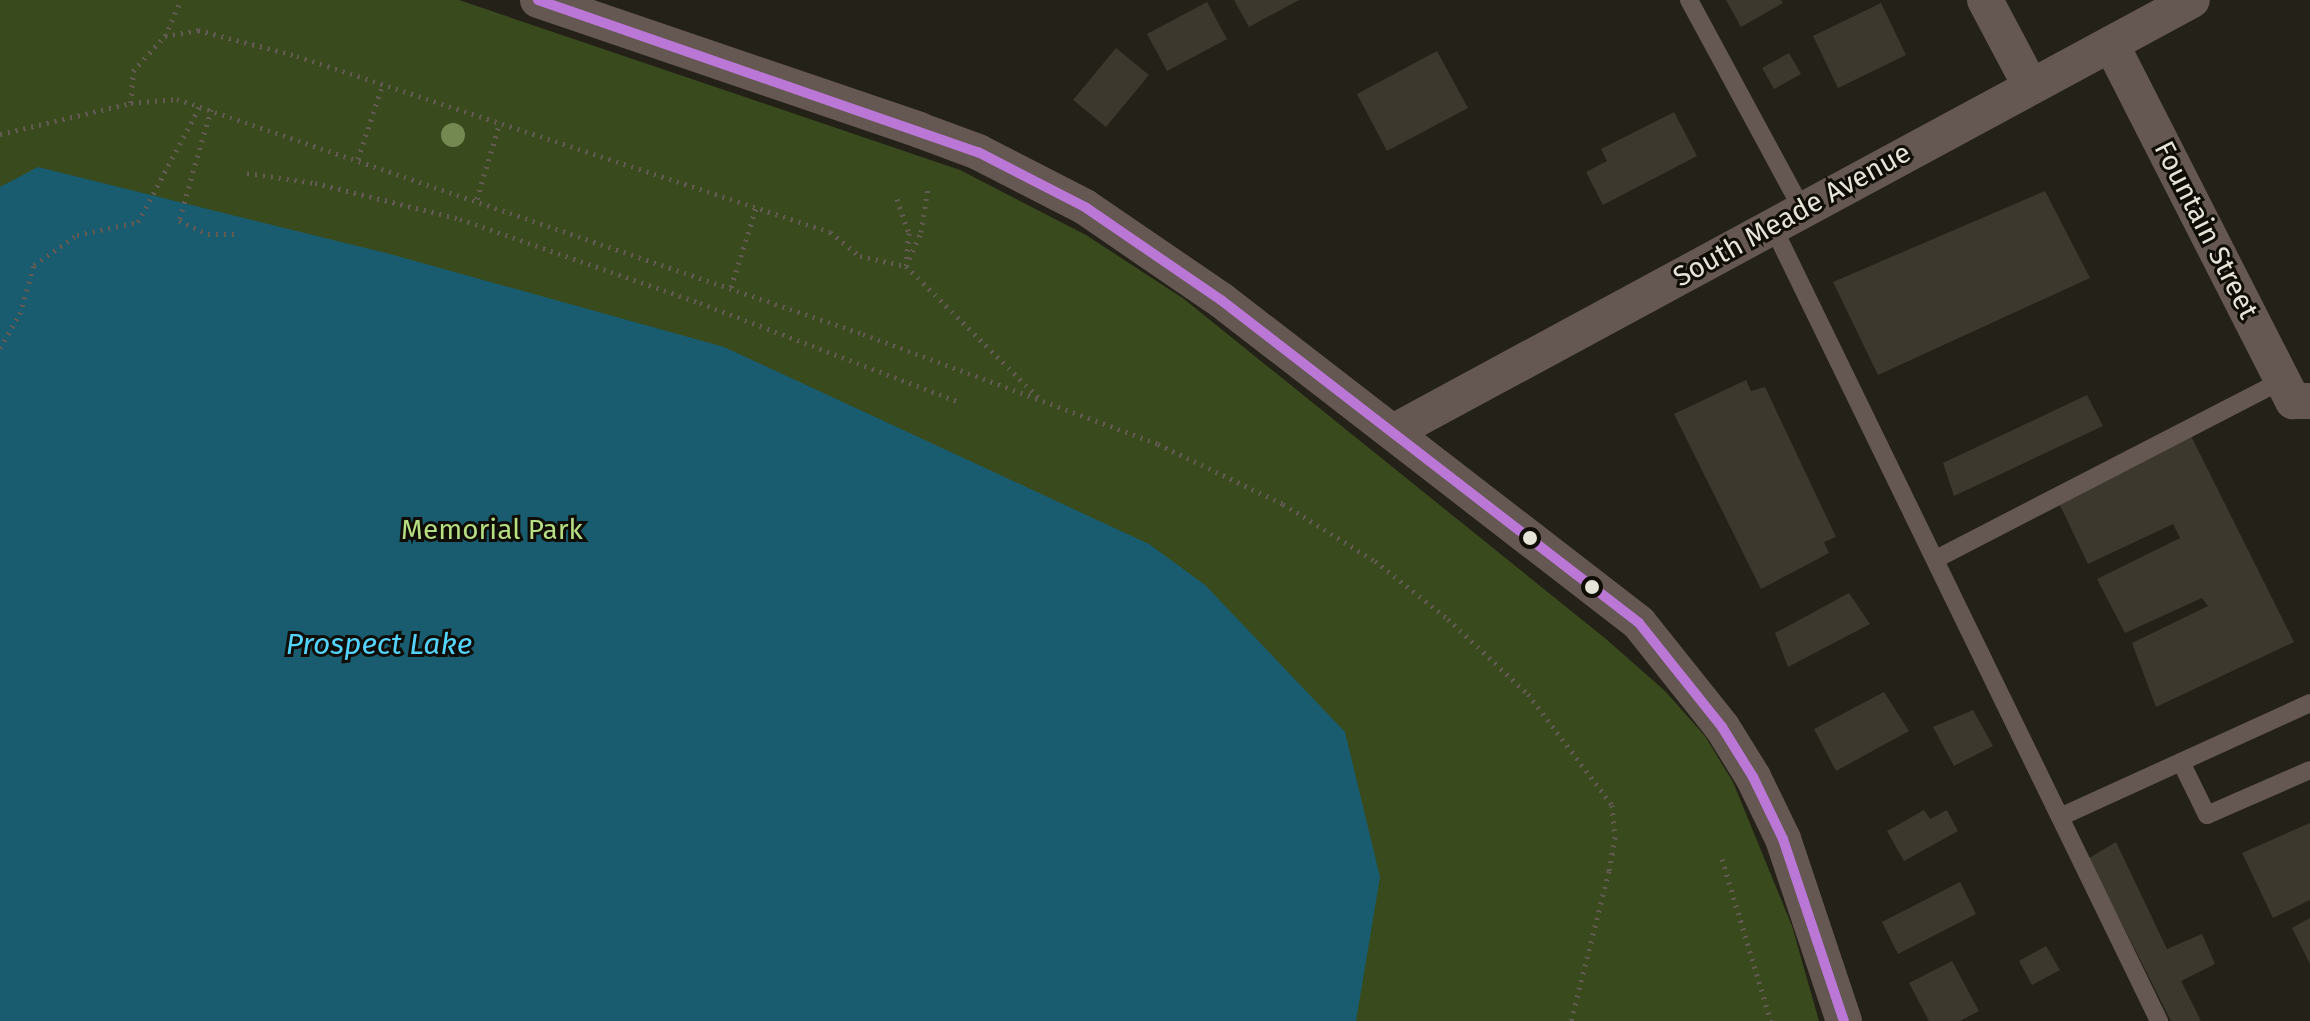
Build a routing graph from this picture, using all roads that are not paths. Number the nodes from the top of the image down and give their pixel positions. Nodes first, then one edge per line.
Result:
1 (538, 0) edge
2 (1689, 0) edge
3 (1985, 0) edge
4 (2192, 0) edge
5 (2111, 44) junction
6 (2030, 85) junction
7 (1787, 218) junction
8 (2296, 390) edge
9 (1393, 432) junction
10 (1936, 559) junction
11 (2310, 703) edge
12 (2181, 762) junction
13 (2310, 770) edge
14 (2060, 817) junction
15 (1844, 1021) edge
16 (2159, 1021) edge

1 - 9 street
2 - 7 lane
3 - 6 street
4 - 5 street, South Meade Avenue
5 - 6 street, South Meade Avenue
5 - 8 street, Fountain Street
6 - 7 street, South Meade Avenue
7 - 9 street, South Meade Avenue
7 - 10 lane
8 - 10 lane
9 - 15 street
10 - 14 lane
11 - 12 lane
12 - 13 lane
12 - 14 lane
14 - 16 lane

